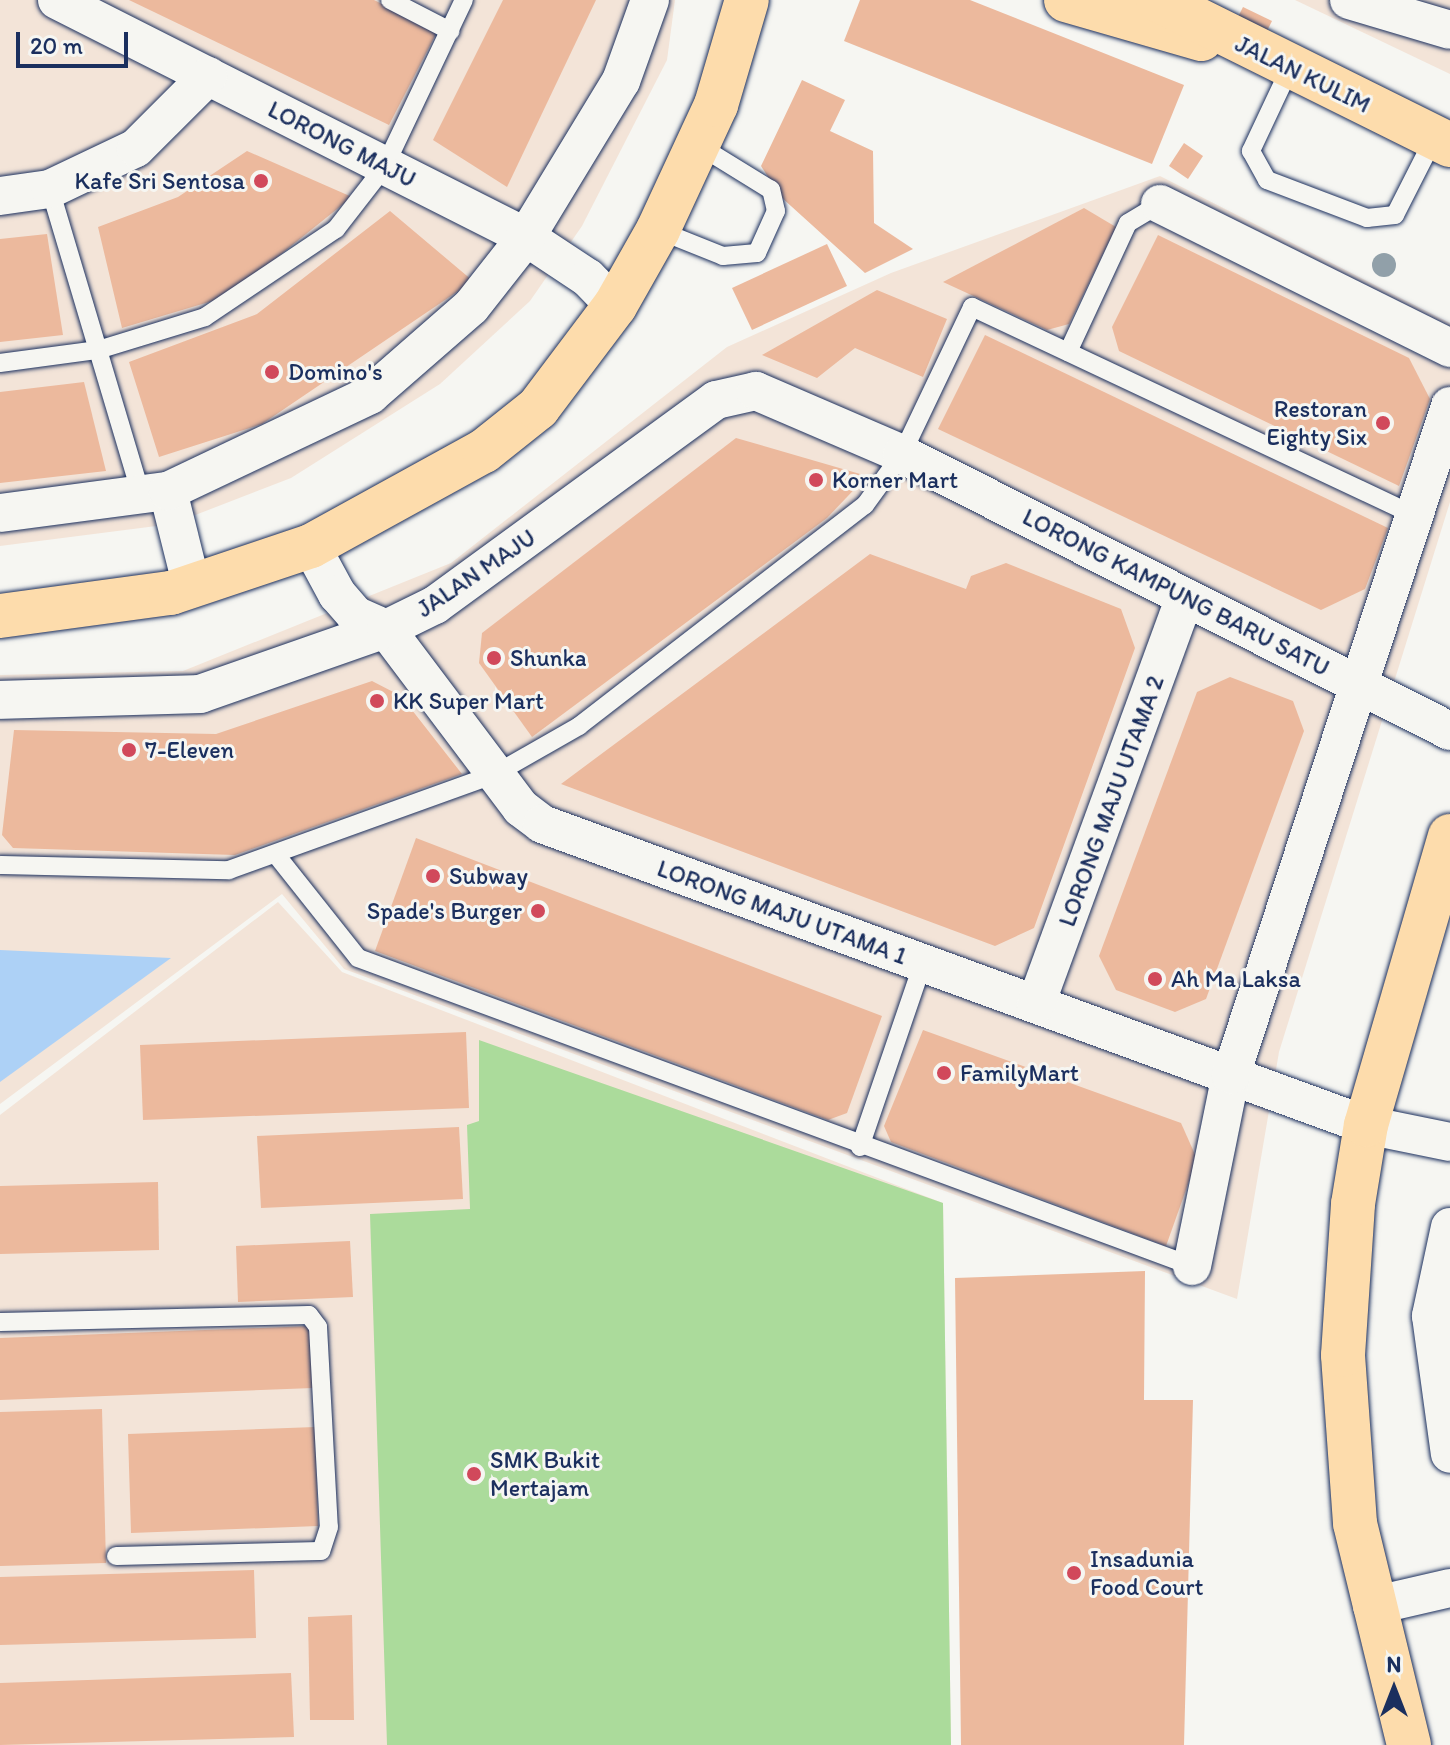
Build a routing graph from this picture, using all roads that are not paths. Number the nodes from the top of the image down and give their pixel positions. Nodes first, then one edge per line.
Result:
1 (390, 0) edge
2 (464, 0) edge
3 (650, 0) edge
4 (718, 0) edge
5 (747, 0) edge
6 (777, 0) edge
7 (1066, 0) edge
8 (1158, 0) edge
9 (1349, 0) edge
10 (80, 5) edge
11 (1450, 30) edge
12 (450, 31) junction
13 (1242, 46) junction
14 (1290, 68) junction
15 (208, 76) junction
16 (716, 105) junction
17 (1442, 141) edge
18 (698, 145) junction
19 (385, 166) junction
20 (50, 189) junction
21 (0, 196) edge
22 (1160, 204) joint
23 (658, 230) junction
24 (526, 237) junction
25 (615, 306) junction
26 (1450, 348) edge
27 (98, 350) junction
28 (1068, 352) junction
29 (0, 363) edge
30 (778, 396) joint
31 (1450, 406) edge
32 (902, 454) junction
33 (155, 493) junction
34 (0, 513) edge
35 (1414, 515) junction
36 (311, 546) junction
37 (192, 587) junction
38 (1185, 597) junction
39 (0, 616) edge
40 (386, 629) junction
41 (1358, 684) junction
42 (0, 700) edge
43 (1450, 731) edge
44 (495, 774) junction
45 (1450, 836) edge
46 (277, 856) junction
47 (0, 865) edge
48 (923, 963) junction
49 (1036, 1004) junction
50 (1231, 1075) junction
51 (1366, 1125) junction
52 (1450, 1142) edge
53 (860, 1147) junction
54 (1450, 1227) edge
55 (1192, 1266) joint
56 (0, 1322) edge
57 (1450, 1454) edge
58 (116, 1556) dead end
59 (1450, 1588) edge
60 (1372, 1606) junction
61 (1409, 1745) edge

1 - 12 lane
2 - 12 lane
3 - 24 street
4 - 16 main road
5 - 16 main road
6 - 16 main road
7 - 13 main road
8 - 13 main road, JALAN KULIM
9 - 11 street
10 - 15 street, LORONG MAJU
12 - 19 lane
13 - 14 main road, JALAN KULIM
14 - 17 main road, JALAN KULIM
14 - 17 lane
15 - 19 street, LORONG MAJU
15 - 20 street
16 - 18 main road
18 - 23 main road
18 - 23 lane
19 - 24 street, LORONG MAJU
19 - 27 lane
20 - 21 street
20 - 27 lane
22 - 26 street
22 - 28 lane
23 - 25 main road
24 - 25 street, LORONG MAJU
24 - 33 street
25 - 36 main road
27 - 29 lane
27 - 33 lane
28 - 32 lane
28 - 35 lane
30 - 32 street, LORONG KAMPUNG BARU SATU
30 - 40 street, JALAN MAJU
31 - 35 street
32 - 38 street, LORONG KAMPUNG BARU SATU
32 - 44 lane
33 - 34 street
33 - 37 street
35 - 41 street
36 - 37 main road
36 - 40 street, LORONG MAJU UTAMA 1
37 - 39 main road
38 - 41 street, LORONG KAMPUNG BARU SATU
38 - 49 street, LORONG MAJU UTAMA 2
40 - 42 street, JALAN MAJU
40 - 44 street, LORONG MAJU UTAMA 1
41 - 43 street, LORONG KAMPUNG BARU SATU
41 - 50 street
44 - 46 lane
44 - 48 street, LORONG MAJU UTAMA 1
45 - 51 main road
46 - 47 lane
46 - 53 lane
48 - 49 street, LORONG MAJU UTAMA 1
48 - 53 lane
49 - 50 street, LORONG MAJU UTAMA 1
50 - 51 street, LORONG MAJU UTAMA 1
50 - 55 street
51 - 52 street, LORONG MAJU UTAMA 1
51 - 60 main road
53 - 55 lane
54 - 57 street
56 - 58 lane
59 - 60 street
60 - 61 main road

